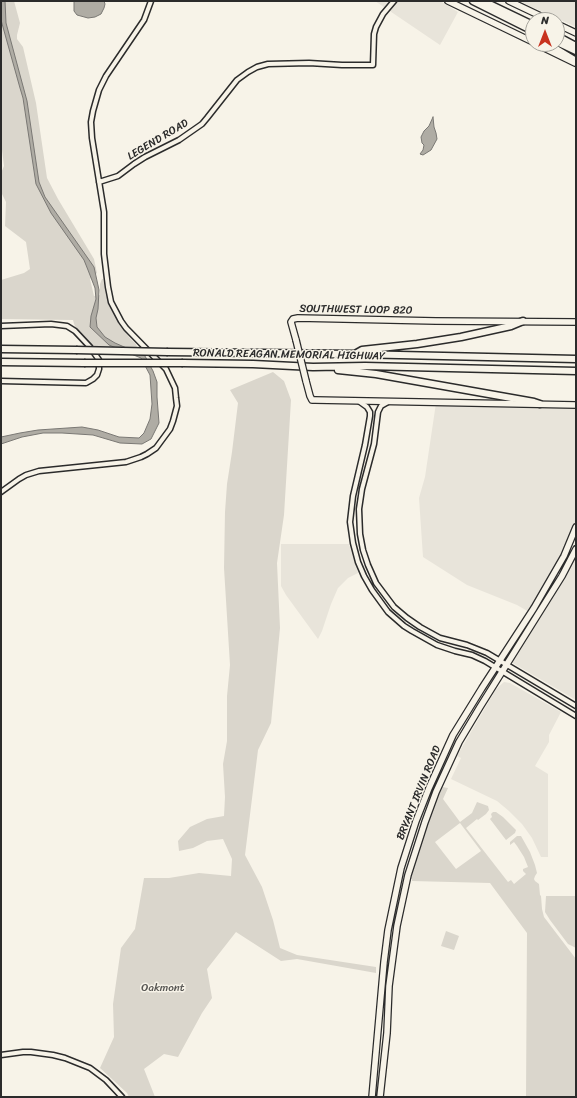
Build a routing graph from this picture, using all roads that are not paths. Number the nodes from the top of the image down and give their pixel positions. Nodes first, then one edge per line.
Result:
1 (151, 1) edge
2 (394, 1) edge
3 (448, 1) edge
4 (472, 1) edge
5 (483, 1) edge
6 (508, 1) edge
7 (531, 12) edge
8 (511, 20) junction
9 (525, 21) edge
10 (525, 26) edge
11 (565, 28) edge
12 (525, 30) edge
13 (576, 33) edge
14 (525, 38) edge
15 (565, 38) edge
16 (565, 40) edge
17 (576, 41) edge
18 (565, 46) edge
19 (576, 46) edge
20 (576, 51) edge
21 (554, 52) edge
22 (560, 52) edge
23 (576, 62) edge
24 (99, 182) junction
25 (523, 321) junction
26 (576, 322) edge
27 (1, 326) edge
28 (1, 350) edge
29 (355, 354) junction
30 (576, 356) edge
31 (492, 357) junction
32 (576, 359) edge
33 (1, 362) edge
34 (313, 367) junction
35 (576, 371) edge
36 (1, 381) edge
37 (360, 402) junction
38 (388, 402) junction
39 (540, 404) junction
40 (576, 406) edge
41 (355, 486) junction
42 (362, 489) junction
43 (1, 492) edge
44 (576, 527) edge
45 (576, 549) edge
46 (365, 559) junction
47 (358, 562) junction
48 (440, 638) junction
49 (437, 645) junction
50 (500, 661) junction
51 (507, 665) junction
52 (496, 668) junction
53 (503, 672) junction
54 (568, 702) junction
55 (576, 706) edge
56 (565, 708) junction
57 (576, 716) edge
58 (463, 720) junction
59 (470, 723) junction
60 (438, 769) junction
61 (441, 782) junction
62 (429, 788) junction
63 (432, 804) junction
64 (421, 809) junction
65 (425, 822) junction
66 (378, 1037) junction
67 (377, 1050) junction
68 (1, 1055) edge
69 (384, 1057) junction
70 (383, 1072) junction
71 (122, 1097) edge
72 (372, 1097) edge
73 (380, 1097) edge

1 - 24 street
2 - 24 street, LEGEND ROAD
3 - 14 main road
4 - 8 highway
5 - 9 highway
6 - 7 main road
8 - 10 highway
8 - 12 highway
11 - 13 main road
15 - 17 highway
16 - 19 highway
18 - 20 highway
21 - 23 main road
22 - 23 highway
24 - 43 street
25 - 26 main road, SOUTHWEST LOOP 820
25 - 29 highway
25 - 37 main road, SOUTHWEST LOOP 820, bridge
27 - 36 street
28 - 29 highway, RONALD REAGAN MEMORIAL HIGHWAY, bridge
29 - 31 highway, RONALD REAGAN MEMORIAL HIGHWAY
30 - 31 highway
31 - 32 highway, RONALD REAGAN MEMORIAL HIGHWAY
33 - 34 highway, RONALD REAGAN MEMORIAL HIGHWAY, bridge
34 - 35 highway, RONALD REAGAN MEMORIAL HIGHWAY
34 - 39 highway
37 - 38 main road, SOUTHWEST LOOP 820
37 - 41 street
38 - 39 main road, SOUTHWEST LOOP 820
38 - 42 street
39 - 40 main road, SOUTHWEST LOOP 820
41 - 42 street
41 - 47 street
42 - 46 street
44 - 50 main road, BRYANT IRVIN ROAD
45 - 51 main road, BRYANT IRVIN ROAD
46 - 47 street
46 - 48 street
47 - 49 street
48 - 49 street
48 - 50 street
49 - 52 street
50 - 51 street
50 - 52 main road, BRYANT IRVIN ROAD
51 - 53 main road, BRYANT IRVIN ROAD
51 - 54 street
52 - 53 street
52 - 58 main road, BRYANT IRVIN ROAD
53 - 56 street
53 - 59 main road, BRYANT IRVIN ROAD
54 - 55 street
54 - 56 street
56 - 57 street
58 - 59 main road
58 - 60 main road, BRYANT IRVIN ROAD
59 - 61 main road, BRYANT IRVIN ROAD
60 - 61 main road
60 - 62 main road, BRYANT IRVIN ROAD
61 - 62 main road
61 - 63 main road, BRYANT IRVIN ROAD
62 - 64 main road, BRYANT IRVIN ROAD
63 - 64 main road
63 - 65 main road, BRYANT IRVIN ROAD
64 - 65 main road
64 - 66 main road, BRYANT IRVIN ROAD
65 - 69 main road, BRYANT IRVIN ROAD
66 - 67 main road, BRYANT IRVIN ROAD
66 - 69 main road
67 - 70 main road
67 - 72 main road, BRYANT IRVIN ROAD
68 - 71 street
69 - 70 main road, BRYANT IRVIN ROAD
70 - 73 main road, BRYANT IRVIN ROAD

